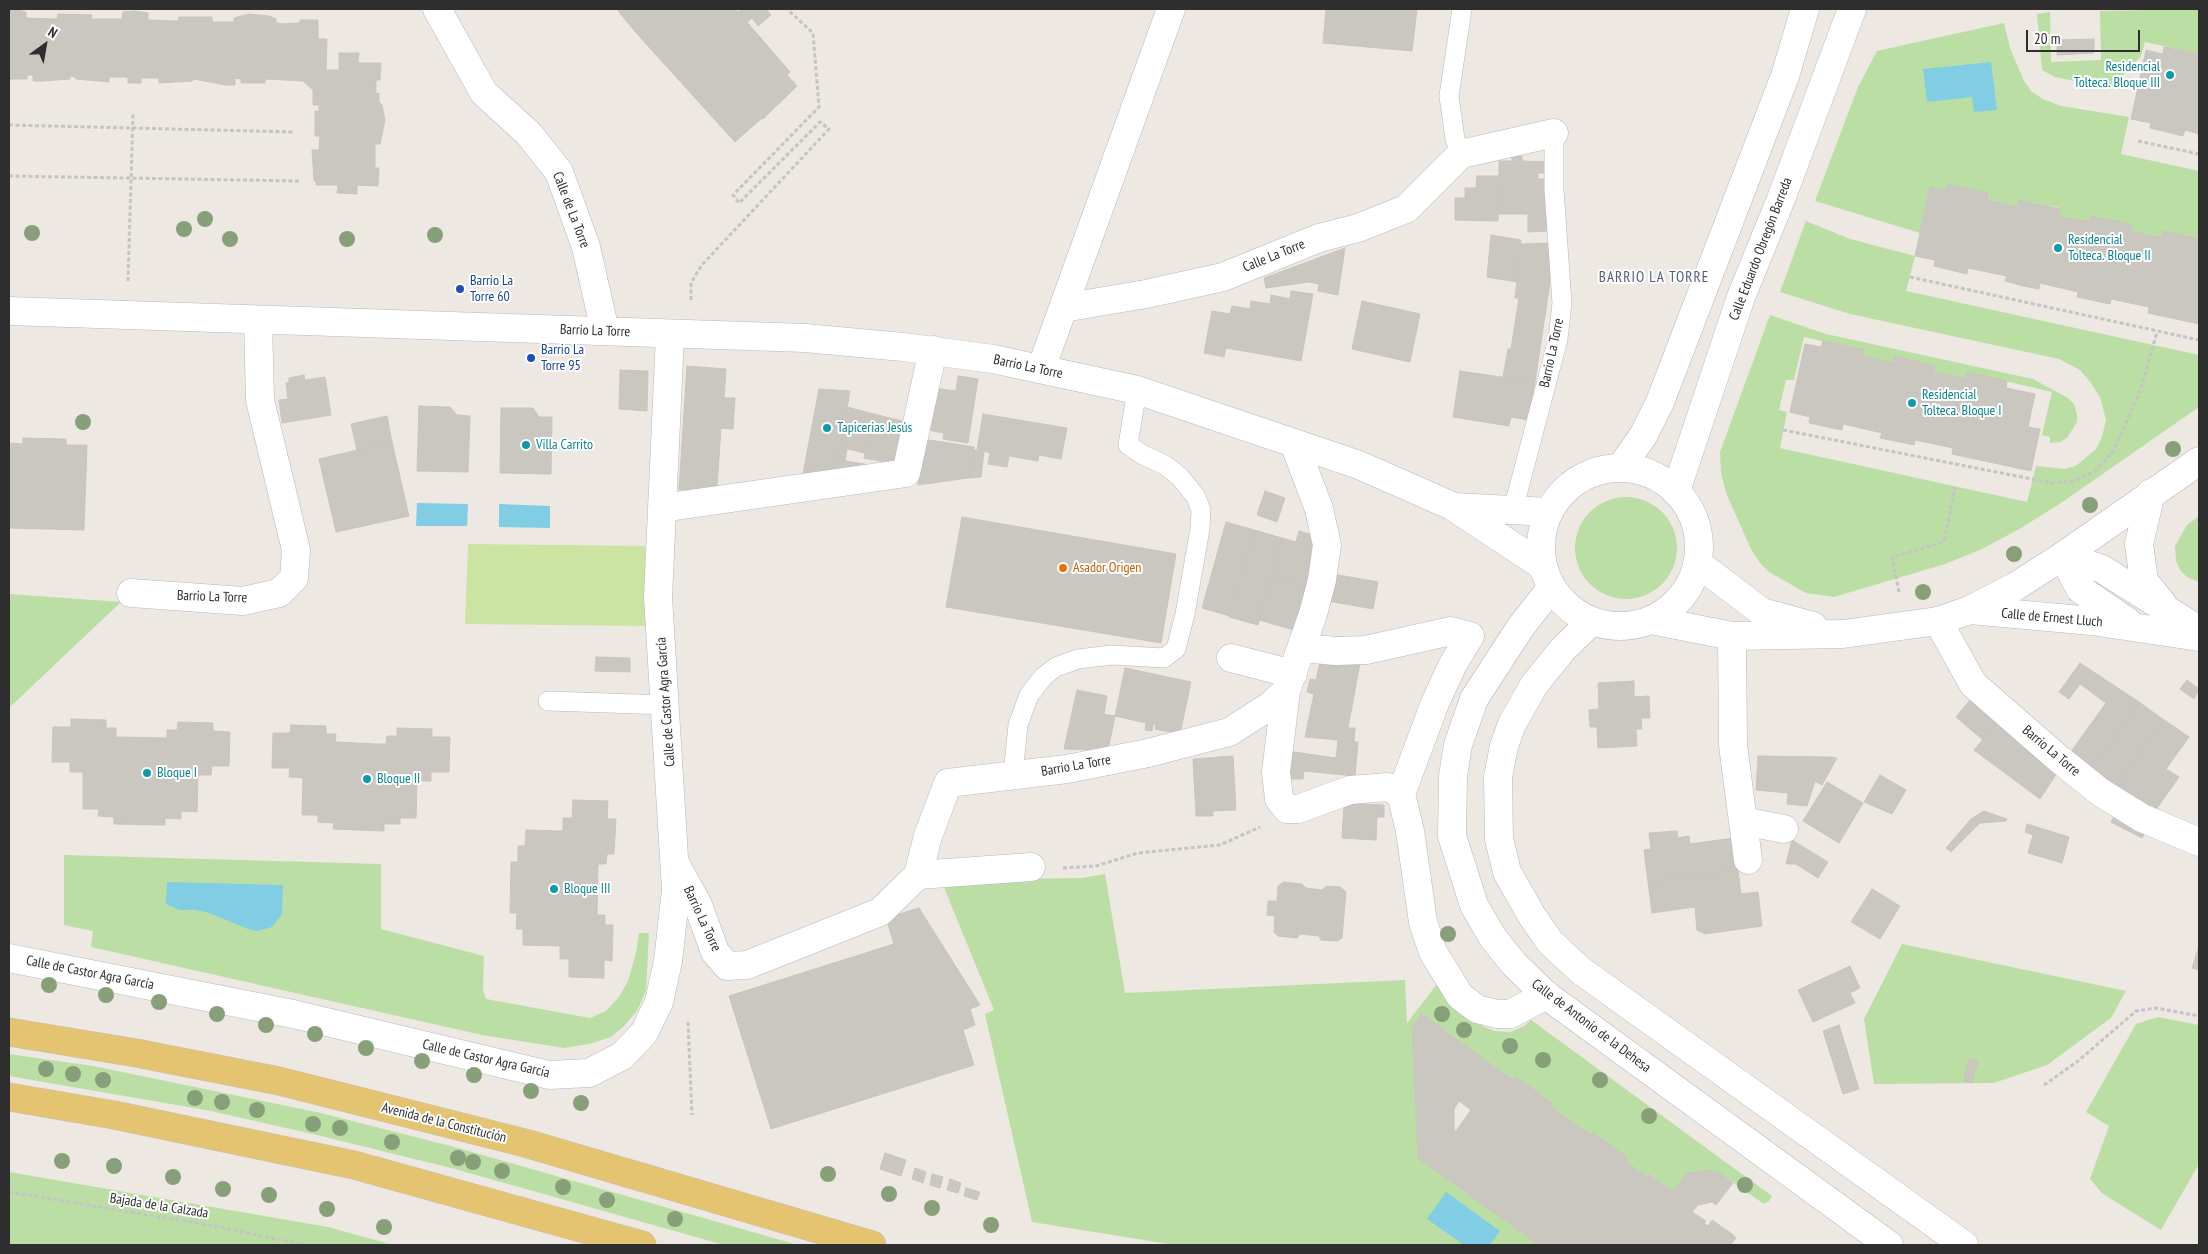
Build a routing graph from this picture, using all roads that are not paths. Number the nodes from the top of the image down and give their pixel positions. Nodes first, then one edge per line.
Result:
1 (437, 9) edge
2 (1172, 9) edge
3 (1462, 9) edge
4 (1805, 9) edge
5 (1852, 9) edge
6 (1554, 132) joint
7 (1461, 154) junction
8 (1063, 308) junction
9 (9, 311) edge
10 (258, 320) junction
11 (605, 331) junction
12 (670, 335) junction
13 (933, 350) junction
14 (1041, 369) junction
15 (1137, 390) junction
16 (1294, 443) junction
17 (2199, 461) edge
18 (1621, 467) junction
19 (1676, 491) junction
20 (2151, 493) junction
21 (1452, 506) junction
22 (662, 508) junction
23 (1513, 510) junction
24 (1548, 512) junction
25 (2063, 556) junction
26 (1697, 563) junction
27 (1547, 576) junction
28 (131, 593) dead end
29 (1970, 610) junction
30 (2169, 612) junction
31 (1650, 620) junction
32 (1938, 620) junction
33 (1592, 621) junction
34 (2134, 626) junction
35 (2199, 630) edge
36 (1843, 634) junction
37 (1732, 636) junction
38 (2199, 637) edge
39 (1302, 648) junction
40 (1230, 658) dead end
41 (1290, 683) junction
42 (548, 701) dead end
43 (667, 705) junction
44 (1013, 776) junction
45 (1401, 794) junction
46 (1742, 821) junction
47 (1784, 829) dead end
48 (2199, 842) edge
49 (1748, 860) dead end
50 (676, 865) junction
51 (1031, 867) road end
52 (918, 875) junction
53 (9, 958) edge
54 (1546, 995) junction
55 (9, 1032) edge
56 (9, 1097) edge
57 (642, 1245) edge
58 (872, 1245) edge
59 (1890, 1245) edge
60 (1964, 1245) edge

1 - 11 street, Calle de La Torre
2 - 8 street
3 - 7 lane
4 - 18 street
5 - 19 street, Calle Eduardo Obregón Barreda
6 - 7 street
6 - 23 lane, Barrio La Torre
7 - 8 street, Calle La Torre
8 - 14 street
9 - 10 street, Barrio La Torre
10 - 11 street, Barrio La Torre
10 - 28 street, Barrio La Torre
11 - 12 street, Barrio La Torre
12 - 13 street, Barrio La Torre
12 - 22 street, Calle de Castor Agra García
13 - 14 street, Barrio La Torre
13 - 22 street
14 - 15 street, Barrio La Torre
15 - 16 street, Barrio La Torre
15 - 44 lane
16 - 21 street, Barrio La Torre
16 - 39 street
17 - 20 street, Barrio La Torre
18 - 19 street, Barrio La Torre
18 - 24 street, Barrio La Torre
19 - 26 street, Barrio La Torre
20 - 25 street, Barrio La Torre
20 - 30 street
21 - 23 street, Barrio La Torre
21 - 27 street, Barrio La Torre
22 - 43 street, Calle de Castor Agra García
23 - 24 street, Barrio La Torre
24 - 27 street, Barrio La Torre
25 - 29 street, Barrio La Torre
25 - 30 street
25 - 34 street, Calle de Ernest Lluch
26 - 31 street, Barrio La Torre
26 - 36 street, Barrio La Torre
27 - 33 street, Barrio La Torre
27 - 54 street, Calle de Antonio de la Dehesa
29 - 32 street, Barrio La Torre
29 - 34 street, Calle de Ernest Lluch
30 - 35 street
31 - 33 street, Barrio La Torre
31 - 37 street, Barrio La Torre
32 - 36 street, Barrio La Torre
32 - 48 street, Barrio La Torre
33 - 60 street
34 - 38 street, Calle de Ernest Lluch
36 - 37 street, Barrio La Torre
37 - 46 street
39 - 41 street
39 - 45 street
40 - 41 street
41 - 44 street, Barrio La Torre
41 - 45 street
42 - 43 lane
43 - 50 street, Calle de Castor Agra García
44 - 52 street, Barrio La Torre
45 - 54 street
46 - 47 street
46 - 49 street
50 - 52 street, Barrio La Torre
50 - 53 street, Calle de Castor Agra García
51 - 52 street
54 - 59 street, Calle de Antonio de la Dehesa
55 - 58 main road, Avenida de la Constitución
56 - 57 main road

